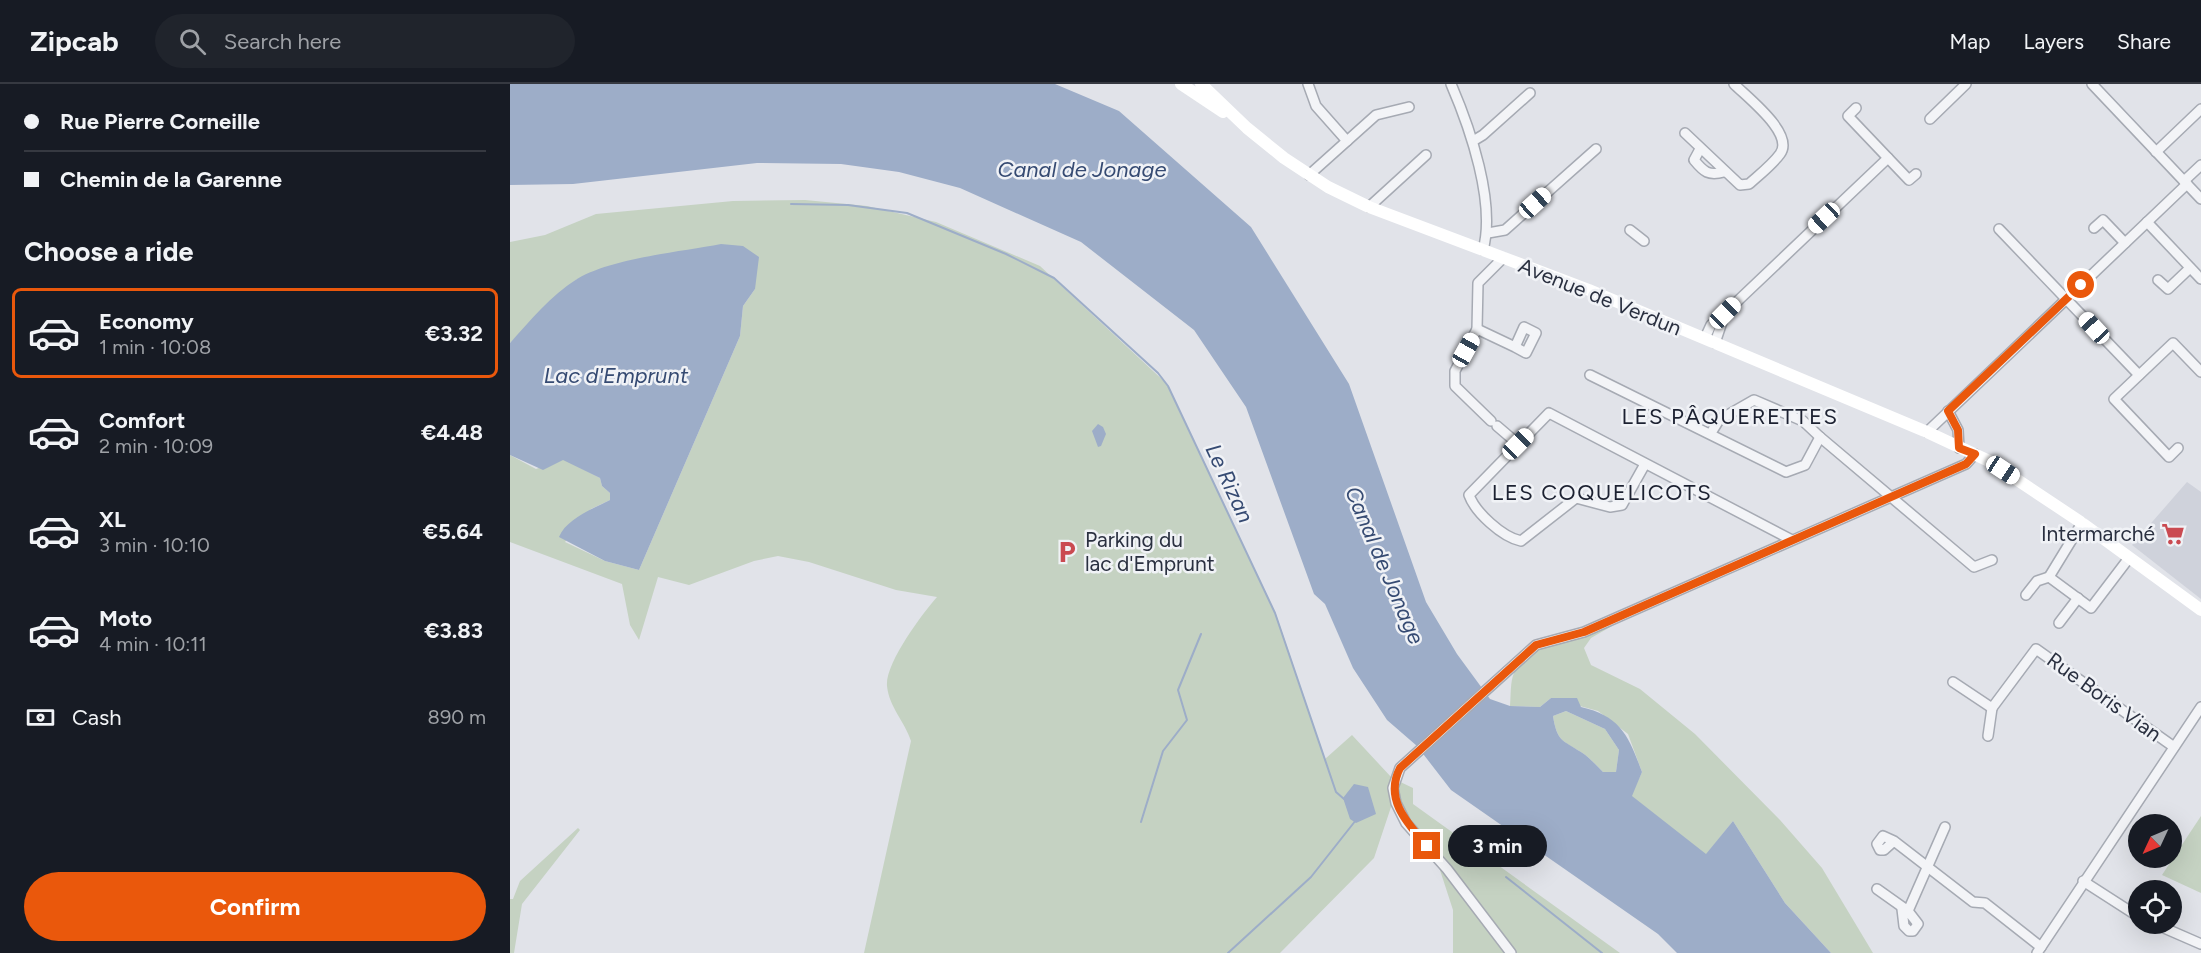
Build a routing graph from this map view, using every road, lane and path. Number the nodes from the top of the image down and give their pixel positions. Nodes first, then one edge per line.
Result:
1 (1181, 84) edge
2 (1202, 84) edge
3 (1308, 84) edge
4 (1450, 84) edge
5 (1734, 84) edge
6 (1966, 84) edge
7 (2092, 84) edge
8 (1530, 93) dead end
9 (1409, 107) dead end
10 (1856, 108) dead end
11 (2201, 109) edge
12 (1930, 119) dead end
13 (1247, 128) junction
14 (1685, 133) dead end
15 (1347, 141) junction
16 (1473, 141) junction
17 (1700, 148) junction
18 (1596, 149) dead end
19 (2156, 152) junction
20 (1426, 155) dead end
21 (1888, 158) junction
22 (2201, 165) edge
23 (1724, 172) junction
24 (1916, 174) dead end
25 (1309, 175) junction
26 (2186, 182) junction
27 (2201, 199) edge
28 (1369, 207) junction
29 (2147, 222) junction
30 (2094, 228) dead end
31 (1999, 229) dead end
32 (1630, 230) dead end
33 (1488, 233) junction
34 (1644, 241) dead end
35 (2125, 243) junction
36 (1483, 250) junction
37 (1503, 258) junction
38 (2190, 268) junction
39 (2201, 279) edge
40 (2158, 280) dead end
41 (2067, 298) junction
42 (1477, 329) junction
43 (1710, 341) junction
44 (1515, 346) dead end
45 (2201, 372) edge
46 (1590, 375) dead end
47 (2139, 375) junction
48 (1948, 411) junction
49 (1927, 432) junction
50 (1711, 433) junction
51 (1820, 437) junction
52 (1518, 444) junction
53 (1959, 448) junction
54 (2178, 448) dead end
55 (1975, 454) junction
56 (1645, 464) junction
57 (1891, 497) junction
58 (2082, 523) junction
59 (1790, 539) junction
60 (2129, 558) junction
61 (1992, 560) dead end
62 (2049, 577) junction
63 (2026, 595) dead end
64 (2078, 598) junction
65 (2201, 610) edge
66 (2059, 623) dead end
67 (1953, 682) dead end
68 (2201, 706) edge
69 (1992, 708) junction
70 (1988, 736) dead end
71 (2174, 747) junction
72 (1945, 826) dead end
73 (1894, 841) dead end
74 (1927, 866) junction
75 (2083, 881) junction
76 (1877, 889) dead end
77 (2128, 910) edge
78 (2178, 934) edge
79 (2201, 944) edge
80 (2039, 950) edge
81 (1511, 953) edge

1 - 13 main road, Avenue de Verdun
2 - 13 main road, Avenue de Verdun
3 - 15 street
4 - 16 street
5 - 23 street
6 - 12 street
7 - 19 street
8 - 16 street
9 - 15 street
10 - 21 street
11 - 19 street
13 - 25 main road, Avenue de Verdun
14 - 17 street
15 - 25 street
16 - 33 street
17 - 23 street
17 - 23 street
18 - 33 street
19 - 26 street
20 - 28 street
21 - 24 street
21 - 43 street
22 - 26 street
25 - 28 main road, Avenue de Verdun
26 - 27 street
26 - 29 street
28 - 36 main road, Avenue de Verdun
29 - 35 street
29 - 38 street
30 - 35 street
31 - 41 street
32 - 34 street
33 - 36 street
35 - 41 street
36 - 37 main road, Avenue de Verdun
37 - 42 street
37 - 43 main road, Avenue de Verdun
38 - 39 street
38 - 40 street
41 - 47 street
41 - 48 street
42 - 44 street
42 - 52 street
43 - 49 main road, Avenue de Verdun
45 - 47 street
46 - 50 street
47 - 54 street
48 - 49 street
48 - 53 street
49 - 53 main road, Avenue de Verdun
50 - 51 street
50 - 51 street
51 - 57 street
52 - 56 street
52 - 56 street
53 - 55 main road, Avenue de Verdun
55 - 57 street
55 - 58 main road, Avenue de Verdun
56 - 59 street
57 - 59 street
57 - 61 street
58 - 60 main road, Avenue de Verdun
58 - 62 street
59 - 81 street
60 - 64 street
60 - 65 main road, Avenue de Verdun
62 - 63 street
62 - 64 street
64 - 66 street
67 - 69 street
68 - 71 street
69 - 70 street, Rue Boris Vian
69 - 71 street, Rue Boris Vian
71 - 75 street
72 - 74 street
73 - 74 street
74 - 76 street
74 - 80 street
75 - 77 street
75 - 80 street
78 - 79 street

